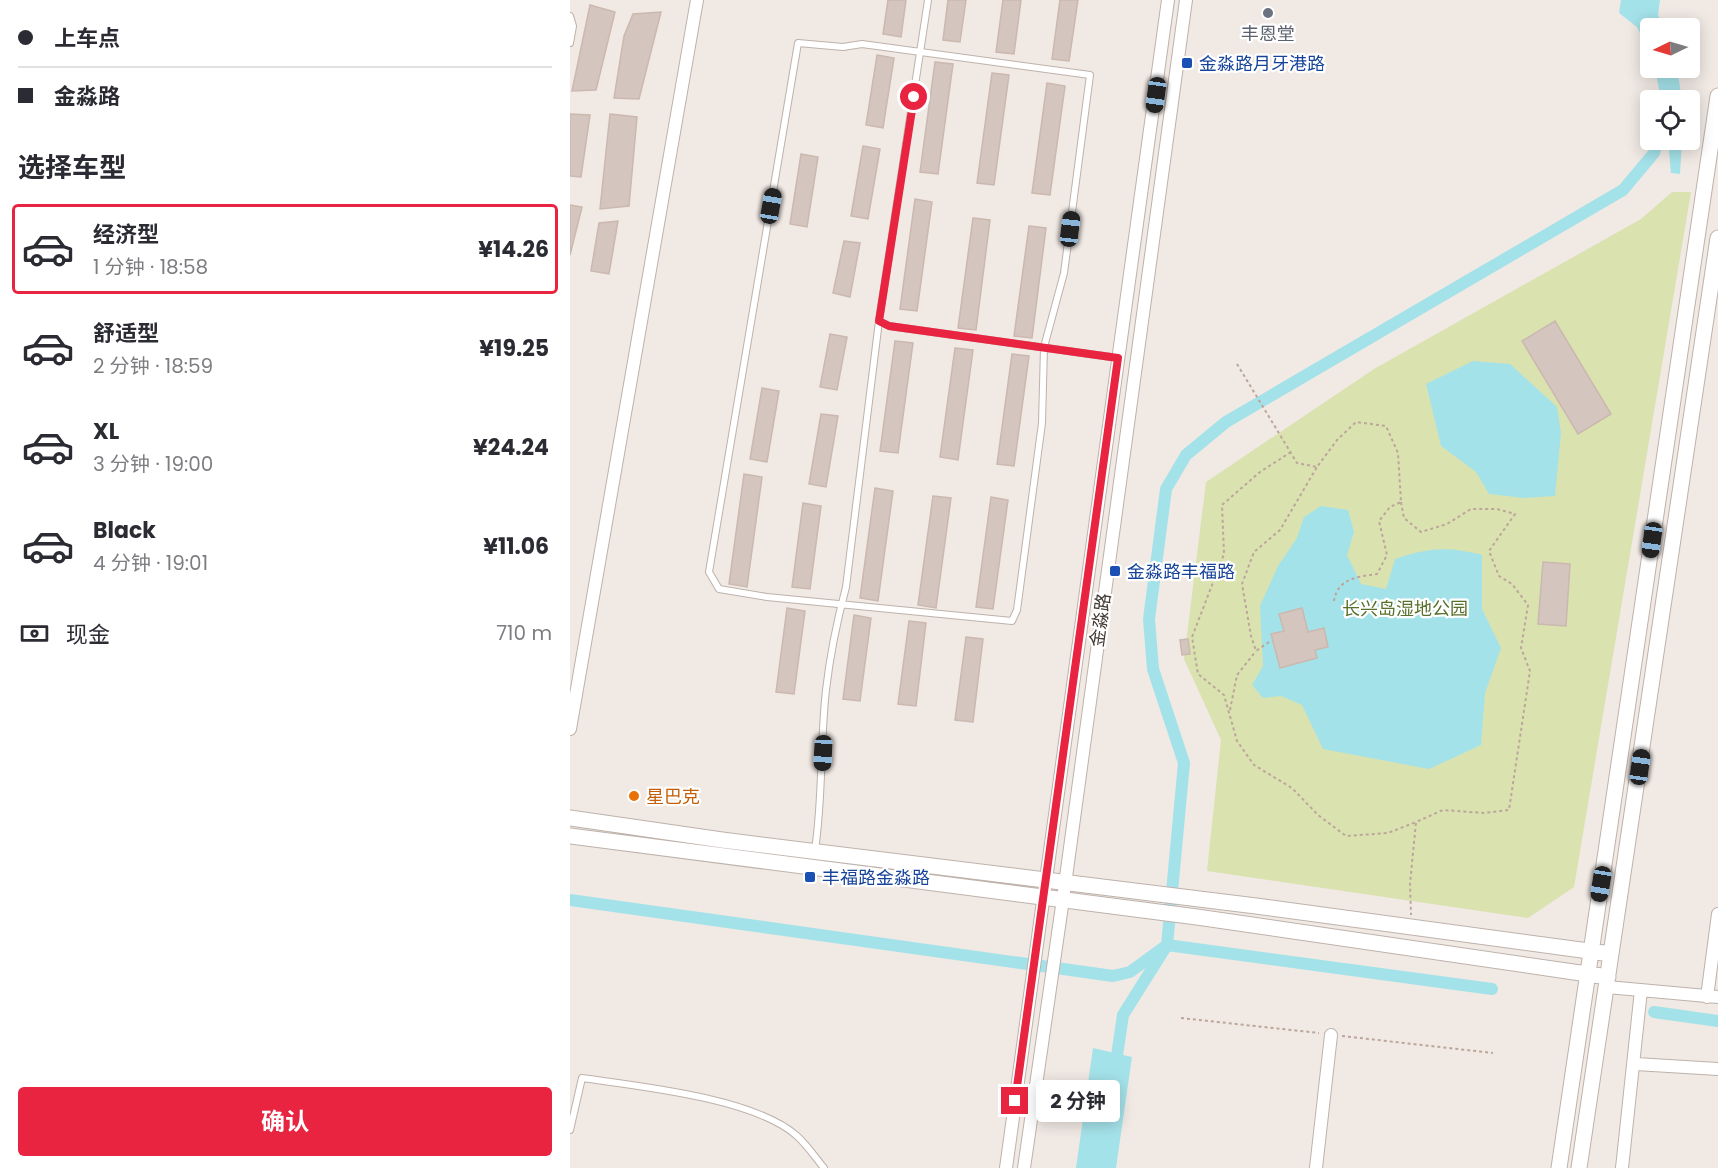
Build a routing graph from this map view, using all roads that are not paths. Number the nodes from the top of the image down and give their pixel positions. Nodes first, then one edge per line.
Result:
1 (697, 0) edge
2 (928, 0) edge
3 (1168, 0) edge
4 (1186, 0) edge
5 (570, 16) edge
6 (570, 43) edge
7 (920, 52) junction
8 (1718, 96) edge
9 (1718, 238) edge
10 (879, 321) junction
11 (1044, 347) junction
12 (1118, 358) junction
13 (842, 604) junction
14 (570, 729) edge
15 (570, 818) edge
16 (570, 836) edge
17 (815, 850) junction
18 (1045, 879) junction
19 (1064, 882) junction
20 (1042, 897) junction
21 (1063, 899) junction
22 (1718, 914) edge
23 (1591, 950) junction
24 (1611, 954) junction
25 (1588, 973) junction
26 (1607, 982) junction
27 (1641, 990) junction
28 (1712, 997) edge
29 (1331, 1035) dead end
30 (1636, 1064) junction
31 (1718, 1069) edge
32 (570, 1130) edge
33 (824, 1168) edge
34 (1006, 1168) edge
35 (1023, 1168) edge
36 (1316, 1168) edge
37 (1559, 1168) edge
38 (1579, 1168) edge
39 (1622, 1168) edge

1 - 14 street
2 - 7 lane
3 - 12 street, 金淼路
4 - 19 street, 金淼路
5 - 6 lane
7 - 10 lane
7 - 11 lane
7 - 13 lane
8 - 23 street
9 - 24 street
10 - 11 lane
10 - 13 lane
11 - 12 lane
11 - 13 lane
12 - 18 street, 金淼路
13 - 17 lane
15 - 17 street
16 - 20 street
17 - 18 street
18 - 19 street
18 - 20 street, 金淼路
19 - 21 street, 金淼路
19 - 23 street
20 - 21 street
20 - 34 street, 金淼路
21 - 25 street
21 - 35 street, 金淼路
22 - 28 street
23 - 24 street
23 - 25 street
24 - 26 street
25 - 26 street
25 - 37 street
26 - 27 street
26 - 38 street
27 - 28 street
27 - 30 street
29 - 36 street
30 - 31 street
30 - 39 street
32 - 33 lane

